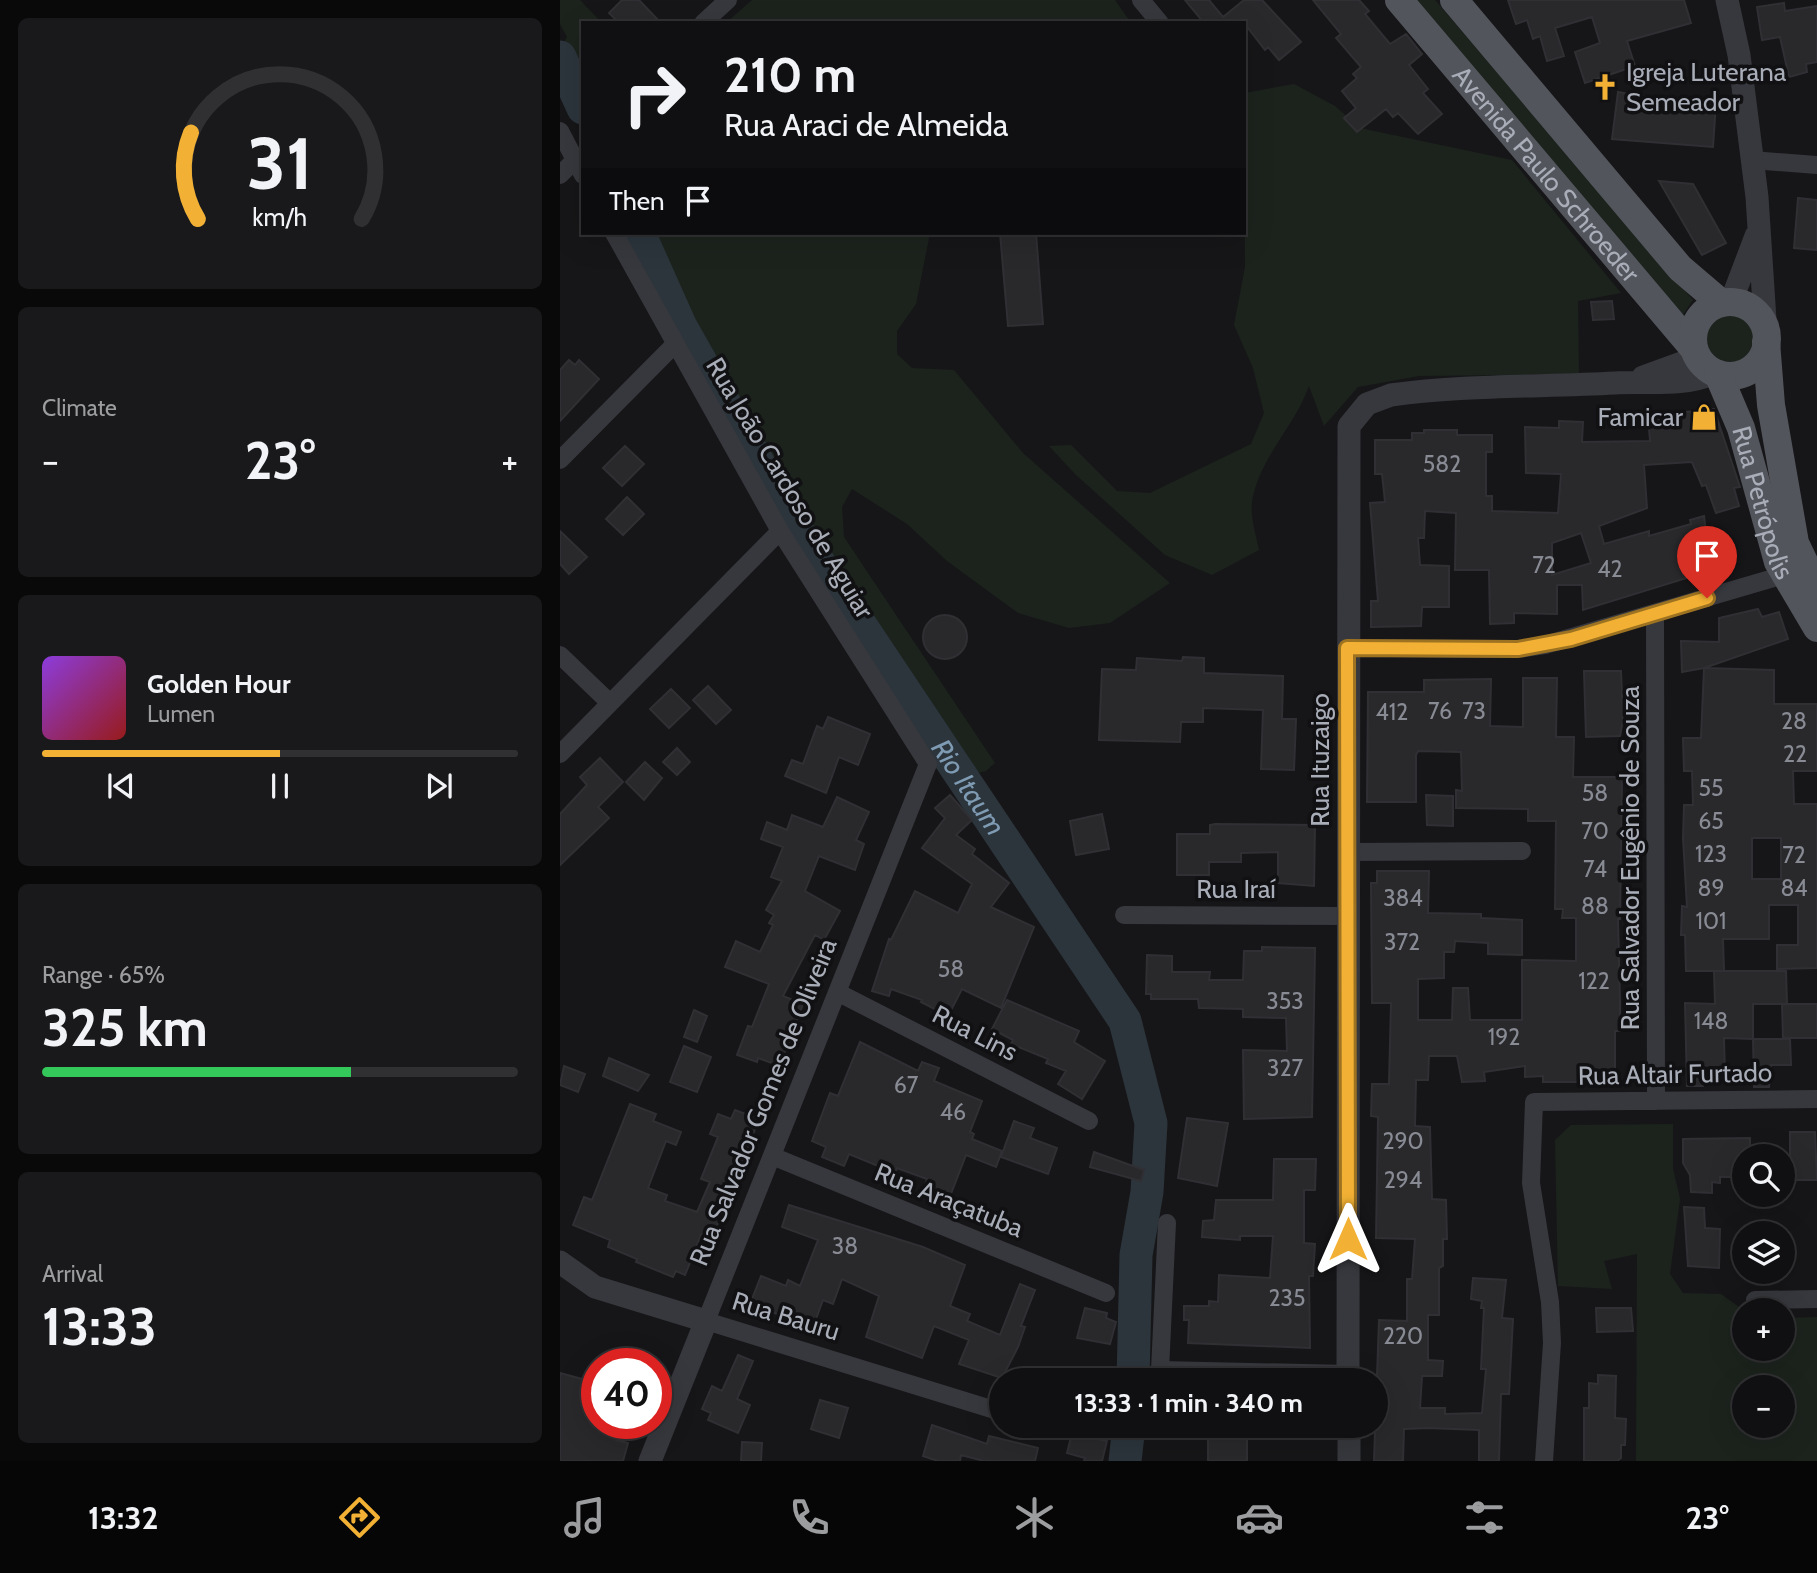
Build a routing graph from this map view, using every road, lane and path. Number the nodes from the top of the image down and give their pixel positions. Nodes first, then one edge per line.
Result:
1 (728, 0) edge
2 (1141, 0) edge
3 (1399, 0) edge
4 (1454, 0) edge
5 (1727, 0) edge
6 (705, 21) edge
7 (1158, 21) edge
8 (560, 131) edge
9 (1752, 160) junction
10 (1817, 165) edge
11 (579, 168) edge
12 (560, 175) edge
13 (1760, 223) junction
14 (615, 235) edge
15 (1726, 303) junction
16 (1766, 339) junction
17 (675, 344) junction
18 (1706, 363) junction
19 (560, 460) edge
20 (780, 531) junction
21 (1784, 575) junction
22 (1817, 589) edge
23 (1655, 614) junction
24 (1817, 628) edge
25 (1347, 648) junction
26 (560, 655) edge
27 (610, 703) junction
28 (560, 754) edge
29 (928, 764) joint
30 (1522, 851) dead end
31 (1348, 852) junction
32 (1124, 915) dead end
33 (1348, 916) junction
34 (837, 992) junction
35 (1817, 1099) edge
36 (1657, 1101) junction
37 (1089, 1121) dead end
38 (772, 1156) junction
39 (1167, 1223) dead end
40 (560, 1262) edge
41 (1106, 1293) dead end
42 (1795, 1299) edge
43 (1817, 1299) edge
44 (706, 1321) junction
45 (1160, 1368) edge
46 (1349, 1368) edge
47 (989, 1408) edge
48 (1349, 1438) edge
49 (650, 1461) edge
50 (1349, 1461) edge
51 (1544, 1461) edge

1 - 6 street
2 - 7 street
3 - 18 main road, Avenida Paulo Schroeder
4 - 15 main road, Avenida Paulo Schroeder
5 - 9 street, Rua Petrópolis
8 - 11 street
9 - 10 street
9 - 13 street, Rua Petrópolis
11 - 12 street
13 - 15 street, Rua Petrópolis
13 - 16 street, Rua Petrópolis
14 - 17 street, Rua João Cardoso de Aguiar
15 - 16 main road
15 - 18 main road
16 - 18 main road
16 - 22 main road, Rua Petrópolis
17 - 19 street
17 - 20 street, Rua João Cardoso de Aguiar
18 - 21 main road, Rua Petrópolis
18 - 25 street, Rua Ituzaigo
20 - 27 street
20 - 29 street, Rua João Cardoso de Aguiar
21 - 23 street
21 - 24 main road, Rua Petrópolis
23 - 25 street
23 - 36 street, Rua Salvador Eugênio de Souza
25 - 31 street, Rua Ituzaigo
26 - 27 street
27 - 28 street
29 - 34 street, Rua Salvador Gomes de Oliveira
30 - 31 street
31 - 33 street, Rua Ituzaigo
32 - 33 street, Rua Iraí
33 - 46 street, Rua Ituzaigo
34 - 37 street, Rua Lins
34 - 38 street, Rua Salvador Gomes de Oliveira
35 - 36 street, Rua Altair Furtado
36 - 51 street, Rua Altair Furtado
38 - 41 street, Rua Araçatuba
38 - 44 street, Rua Salvador Gomes de Oliveira
39 - 45 street
40 - 44 street, Rua Bauru
42 - 43 street
44 - 47 street, Rua Bauru
44 - 49 street, Rua Salvador Gomes de Oliveira
48 - 50 street

